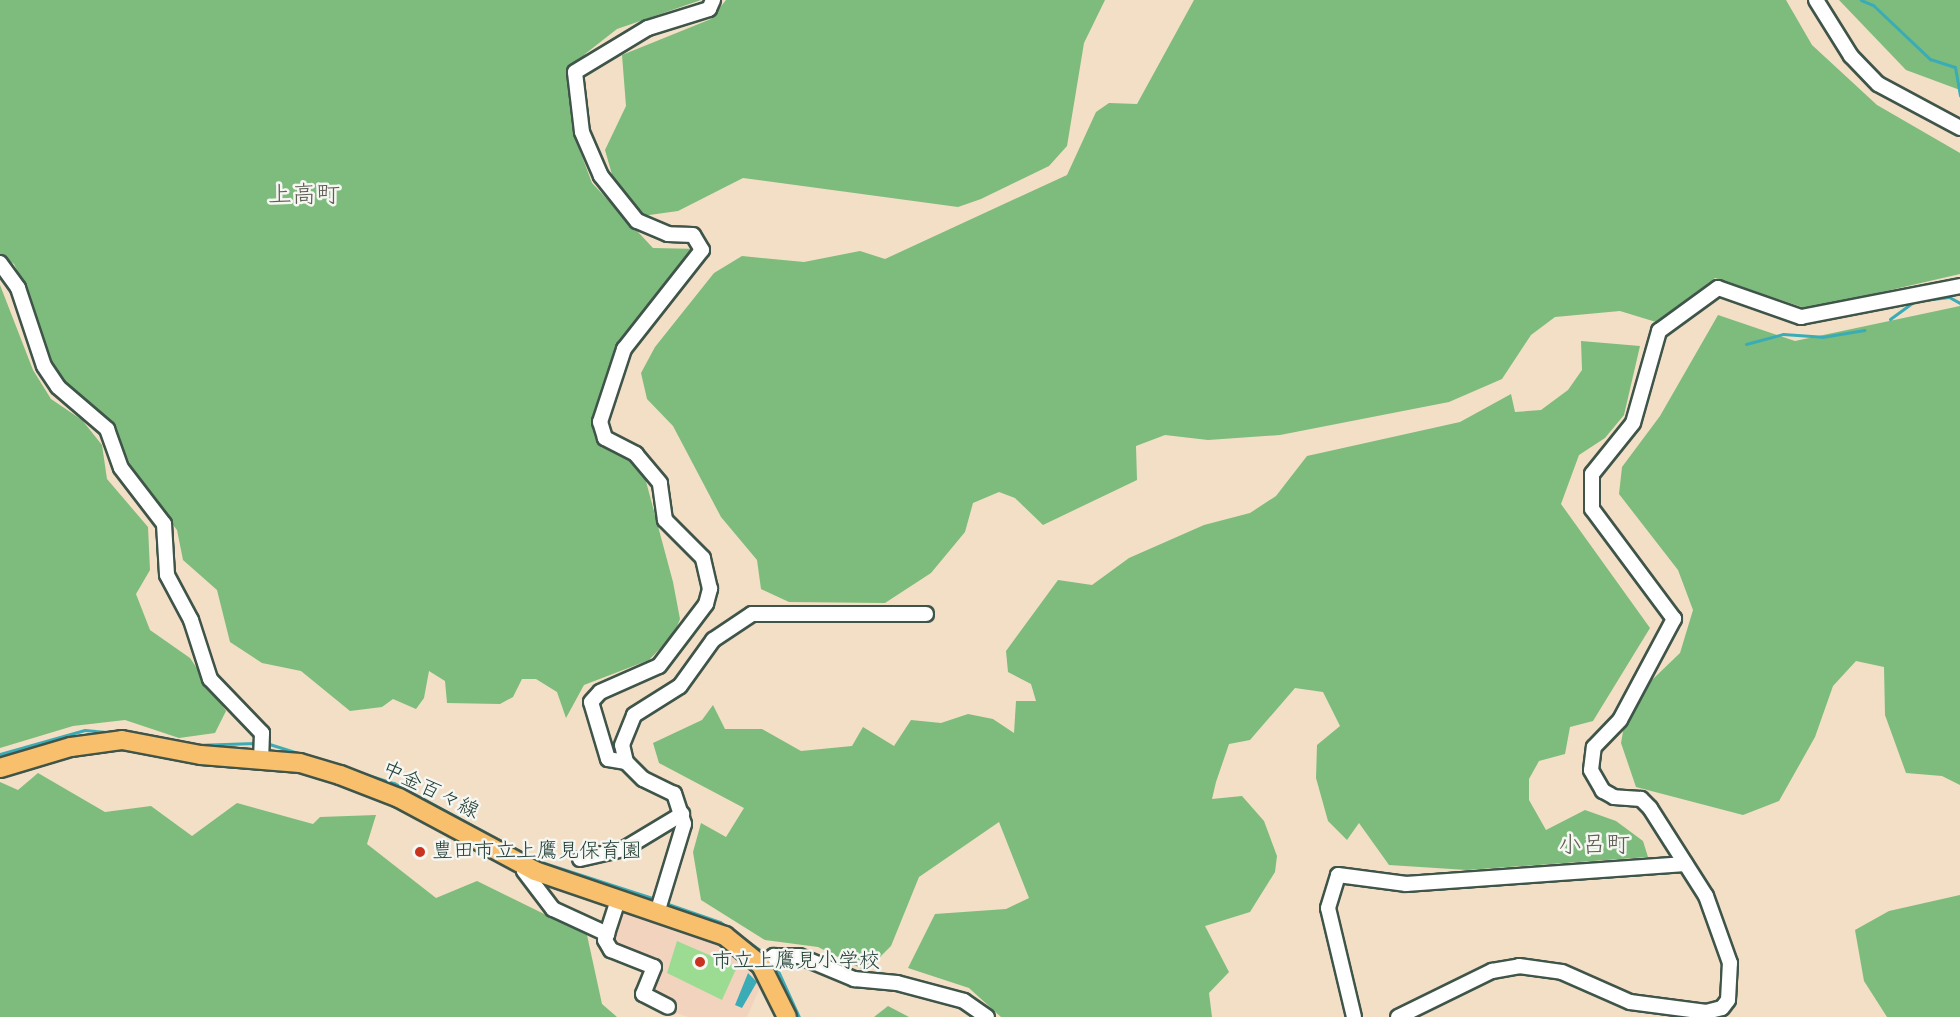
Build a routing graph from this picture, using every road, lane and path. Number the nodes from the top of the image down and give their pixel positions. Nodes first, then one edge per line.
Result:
1 (713, 0) edge
2 (1816, 0) edge
3 (1960, 128) edge
4 (0, 263) edge
5 (1960, 286) edge
6 (926, 614) dead end
7 (261, 749) junction
8 (627, 762) junction
9 (0, 768) edge
10 (682, 814) junction
11 (579, 859) dead end
12 (1685, 864) junction
13 (526, 866) junction
14 (618, 900) junction
15 (658, 911) junction
16 (607, 934) junction
17 (767, 961) junction
18 (668, 1008) dead end
19 (1679, 1013) edge
20 (787, 1017) edge
21 (987, 1017) edge
22 (1354, 1017) edge
23 (1398, 1017) edge

1 - 8 street
2 - 3 street
4 - 7 street
5 - 12 street
6 - 8 street
7 - 9 main road, 中金百々線
7 - 13 main road, 中金百々線
8 - 10 street
10 - 11 street
10 - 15 street
12 - 19 street
12 - 22 street
13 - 14 main road, 中金百々線
13 - 16 street
14 - 15 main road, 中金百々線
14 - 16 street
15 - 17 main road, 中金百々線
16 - 18 street
17 - 20 main road, 中金百々線
17 - 21 street
19 - 23 street

